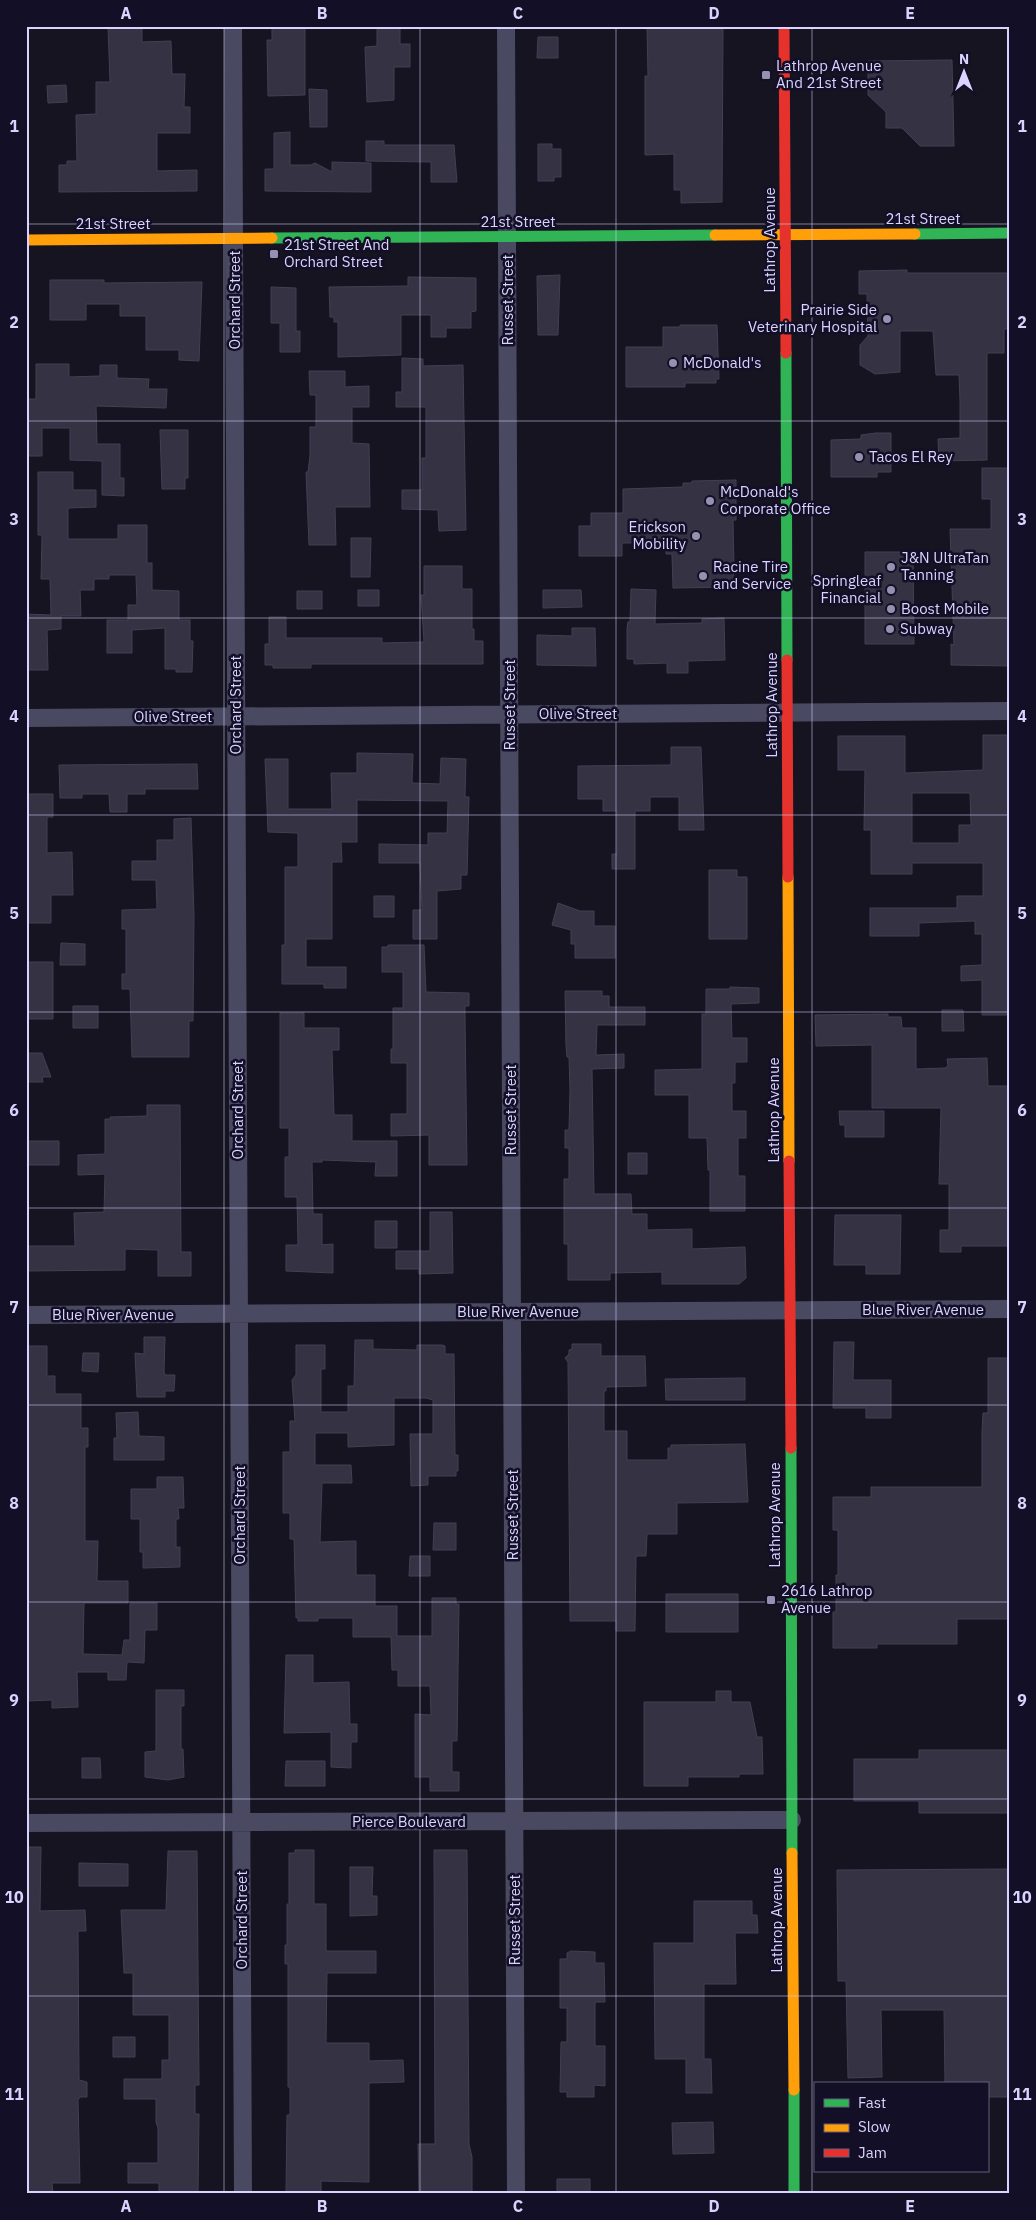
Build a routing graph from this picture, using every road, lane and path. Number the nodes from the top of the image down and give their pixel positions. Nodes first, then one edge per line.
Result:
1 (233, 26) edge
2 (506, 26) edge
3 (784, 26) edge
4 (1010, 233) edge
5 (785, 234) junction
6 (508, 237) junction
7 (234, 238) junction
8 (26, 240) edge
9 (1010, 711) edge
10 (787, 713) junction
11 (510, 715) junction
12 (237, 717) junction
13 (26, 718) edge
14 (1010, 1309) edge
15 (790, 1311) junction
16 (512, 1312) junction
17 (239, 1314) junction
18 (26, 1315) edge
19 (792, 1820) junction
20 (514, 1821) junction
21 (241, 1822) junction
22 (26, 1823) edge
23 (243, 2194) edge
24 (516, 2194) edge
25 (794, 2194) edge

1 - 7 street, Orchard Street
2 - 6 street, Russet Street
3 - 5 street, Lathrop Avenue
4 - 5 street, 21st Street
5 - 6 street, 21st Street
5 - 10 street, Lathrop Avenue
6 - 7 street, 21st Street
6 - 11 street, Russet Street
7 - 8 street, 21st Street
7 - 12 street, Orchard Street
9 - 10 street, Olive Street
10 - 11 street, Olive Street
10 - 15 street, Lathrop Avenue
11 - 12 street, Olive Street
11 - 16 street, Russet Street
12 - 13 street, Olive Street
12 - 17 street, Orchard Street
14 - 15 street, Blue River Avenue
15 - 16 street, Blue River Avenue
15 - 19 street, Lathrop Avenue
16 - 17 street, Blue River Avenue
16 - 20 street, Russet Street
17 - 18 street, Blue River Avenue
17 - 21 street, Orchard Street
19 - 20 street, Pierce Boulevard
19 - 25 street, Lathrop Avenue
20 - 21 street, Pierce Boulevard
20 - 24 street, Russet Street
21 - 22 street, Pierce Boulevard
21 - 23 street, Orchard Street

